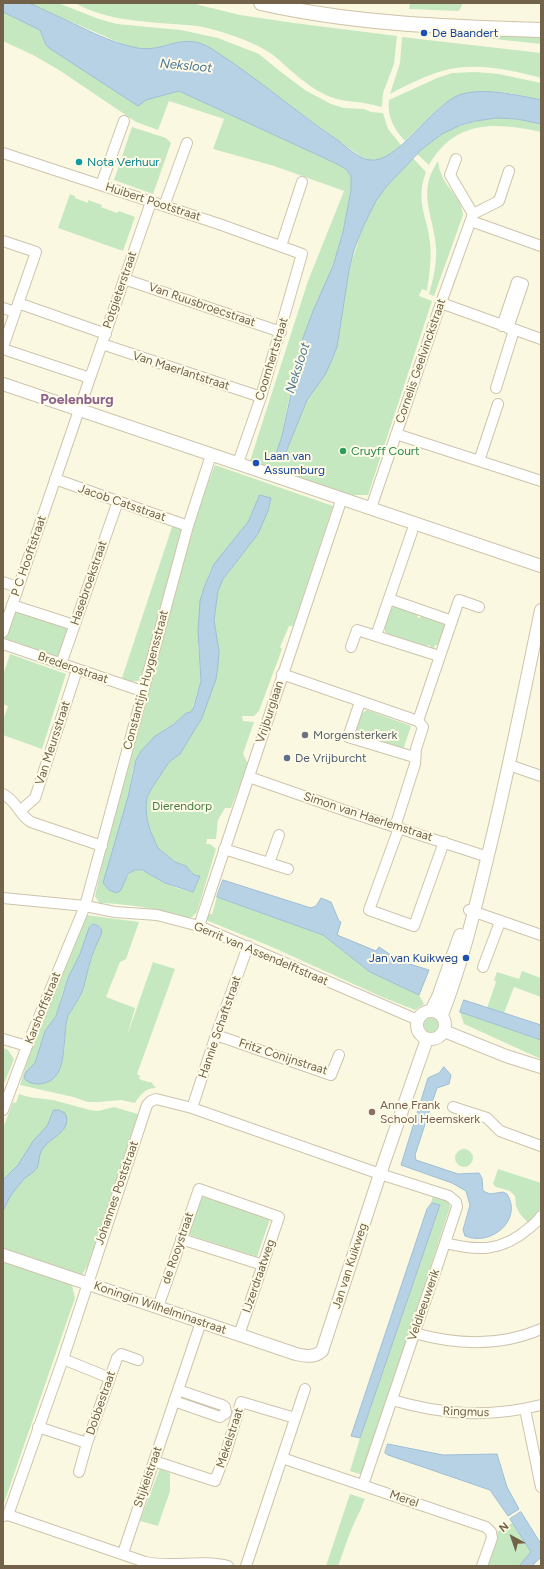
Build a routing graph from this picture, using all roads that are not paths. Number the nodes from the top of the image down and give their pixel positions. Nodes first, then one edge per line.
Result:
1 (261, 3) edge
2 (299, 7) edge
3 (541, 30) edge
4 (124, 121) dead end
5 (187, 143) dead end
6 (3, 153) edge
7 (456, 159) dead end
8 (509, 171) dead end
9 (302, 182) dead end
10 (101, 185) junction
11 (150, 202) junction
12 (164, 206) junction
13 (472, 218) junction
14 (3, 240) edge
15 (281, 246) junction
16 (541, 246) edge
17 (302, 254) joint
18 (124, 279) junction
19 (441, 303) junction
20 (3, 308) edge
21 (16, 308) junction
22 (508, 328) junction
23 (281, 332) junction
24 (106, 334) junction
25 (541, 339) edge
26 (102, 344) junction
27 (3, 348) edge
28 (90, 378) junction
29 (3, 385) edge
30 (496, 388) dead end
31 (261, 397) junction
32 (498, 404) dead end
33 (78, 410) junction
34 (396, 434) junction
35 (212, 455) junction
36 (479, 461) junction
37 (238, 463) junction
38 (55, 480) junction
39 (541, 481) edge
40 (342, 498) junction
41 (118, 502) junction
42 (371, 508) junction
43 (415, 523) junction
44 (188, 526) junction
45 (541, 566) edge
46 (3, 582) edge
47 (18, 588) junction
48 (389, 599) junction
49 (12, 605) junction
50 (479, 607) dead end
51 (541, 614) edge
52 (452, 621) junction
53 (74, 625) junction
54 (3, 632) edge
55 (376, 636) junction
56 (3, 644) edge
57 (351, 647) dead end
58 (439, 656) junction
59 (61, 664) junction
60 (77, 670) junction
61 (282, 674) junction
62 (142, 691) junction
63 (360, 702) junction
64 (418, 721) junction
65 (414, 757) junction
66 (509, 765) junction
67 (541, 776) edge
68 (249, 777) junction
69 (3, 794) edge
70 (21, 810) junction
71 (397, 827) junction
72 (279, 835) dead end
73 (444, 842) junction
74 (102, 846) junction
75 (224, 848) junction
76 (488, 857) junction
77 (268, 863) junction
78 (288, 869) dead end
79 (3, 898) edge
80 (84, 906) junction
81 (472, 911) junction
82 (500, 922) junction
83 (199, 926) junction
84 (541, 935) edge
85 (248, 946) junction
86 (483, 968) dead end
87 (436, 1013) junction
88 (418, 1020) junction
89 (444, 1031) junction
90 (216, 1035) junction
91 (3, 1039) edge
92 (427, 1039) junction
93 (27, 1046) junction
94 (339, 1055) dead end
95 (541, 1067) edge
96 (5, 1098) edge
97 (453, 1107) dead end
98 (192, 1108) junction
99 (3, 1110) edge
100 (541, 1146) edge
101 (380, 1174) junction
102 (199, 1189) joint
103 (541, 1216) edge
104 (181, 1239) junction
105 (445, 1243) junction
106 (3, 1255) edge
107 (263, 1265) junction
108 (87, 1283) junction
109 (158, 1307) junction
110 (201, 1322) junction
111 (541, 1329) edge
112 (414, 1333) junction
113 (239, 1335) junction
114 (317, 1355) joint
115 (63, 1359) junction
116 (138, 1360) dead end
117 (110, 1378) junction
118 (305, 1389) dead end
119 (178, 1390) junction
120 (392, 1400) junction
121 (174, 1401) junction
122 (541, 1405) edge
123 (524, 1409) junction
124 (295, 1418) junction
125 (38, 1428) junction
126 (87, 1443) junction
127 (282, 1458) junction
128 (154, 1461) junction
129 (79, 1472) dead end
130 (363, 1485) junction
131 (541, 1487) edge
132 (6, 1516) edge
133 (123, 1554) junction
134 (144, 1564) edge
135 (228, 1566) edge
136 (246, 1566) edge
137 (482, 1566) edge

1 - 2 main road
2 - 3 main road
4 - 10 street
5 - 12 street
6 - 10 street, Huibert Pootstraat
7 - 13 street
8 - 13 street
9 - 15 street
10 - 11 street, Huibert Pootstraat
11 - 12 street, Huibert Pootstraat
11 - 18 street, Potgieterstraat
12 - 15 street, Huibert Pootstraat
13 - 16 street
13 - 19 street, Cornelis Geelvinckstraat
14 - 21 street
15 - 17 street, Huibert Pootstraat
17 - 23 street, Coornhertstraat
18 - 23 street, Van Ruusbroecstraat
18 - 24 street, Potgieterstraat
19 - 22 street
19 - 34 street, Cornelis Geelvinckstraat
20 - 21 street
21 - 24 street
21 - 27 street
22 - 25 street
22 - 30 street
23 - 31 street, Coornhertstraat
24 - 26 street, Potgieterstraat
26 - 28 street, Potgieterstraat
26 - 31 street, Van Maerlantstraat
27 - 28 street
28 - 33 street, Potgieterstraat
29 - 33 street
31 - 37 street, Coornhertstraat
32 - 36 street
33 - 35 street
33 - 38 street, P C Hooftstraat
34 - 36 street
34 - 42 street, Cornelis Geelvinckstraat
35 - 37 street
35 - 44 street, Constantijn Huygensstraat
36 - 39 street
37 - 40 street
38 - 41 street, Jacob Catsstraat
38 - 47 street, P C Hooftstraat
40 - 42 street
40 - 61 street, Vrijburglaan
41 - 44 street, Jacob Catsstraat
41 - 53 street, Hasebroekstraat
42 - 43 street
43 - 45 street
43 - 48 street
44 - 62 street, Constantijn Huygensstraat
46 - 47 street
47 - 49 street, P C Hooftstraat
48 - 52 street
48 - 55 street
49 - 53 street
49 - 54 street, P C Hooftstraat
50 - 52 street
51 - 66 street
52 - 58 street
53 - 59 street, Hasebroekstraat
55 - 57 street
55 - 58 street
56 - 59 street, Brederostraat
58 - 64 street
59 - 60 street, Brederostraat
60 - 62 street, Brederostraat
60 - 70 street, Van Meursstraat
61 - 63 street
61 - 68 street, Vrijburglaan
62 - 74 street, Constantijn Huygensstraat
63 - 64 street
63 - 65 street
64 - 65 street
65 - 71 street
66 - 67 street
66 - 76 street
68 - 71 street, Simon van Haerlemstraat
68 - 75 street, Vrijburglaan
69 - 70 street
70 - 74 street
71 - 73 street, Simon van Haerlemstraat
71 - 73 street
72 - 77 street
73 - 76 street, Simon van Haerlemstraat
74 - 80 street, Constantijn Huygensstraat
75 - 77 street
75 - 83 street, Vrijburglaan
76 - 81 street
77 - 78 street
79 - 80 street, Gerrit van Assendelftstraat
80 - 83 street, Gerrit van Assendelftstraat
80 - 93 street, Karshoffstraat
81 - 82 street
81 - 87 street
82 - 84 street
82 - 86 street
83 - 85 street, Gerrit van Assendelftstraat
85 - 88 street, Gerrit van Assendelftstraat
85 - 90 street, Hannie Schaftstraat
87 - 88 street
87 - 89 street
88 - 92 street
89 - 92 street
89 - 95 street
90 - 94 street, Fritz Conijnstraat
90 - 98 street, Hannie Schaftstraat
91 - 93 street
92 - 101 street, Jan van Kuikweg
93 - 96 street, Karshoffstraat
96 - 99 street, Karshoffstraat
97 - 100 street
98 - 101 street, Johannes Poststraat
98 - 108 street, Johannes Poststraat
101 - 105 street, Veldleeuwerik
101 - 114 street, Jan van Kuikweg
102 - 104 street, de Rooystraat
102 - 107 street, IJzerdraatweg
103 - 105 street
104 - 107 street
104 - 109 street, de Rooystraat
105 - 112 street, Veldleeuwerik
106 - 108 street, Koningin Wilhelminastraat
107 - 113 street, IJzerdraatweg
108 - 109 street, Koningin Wilhelminastraat
108 - 115 street, Johannes Poststraat
109 - 110 street, Koningin Wilhelminastraat
110 - 113 street, Koningin Wilhelminastraat
110 - 119 street, Stijkelstraat
111 - 112 street
112 - 120 street, Veldleeuwerik
113 - 114 street, Koningin Wilhelminastraat
115 - 117 street
115 - 125 street, Johannes Poststraat
116 - 117 street, Dobbestraat
117 - 126 street, Dobbestraat
118 - 124 street
119 - 121 street, Stijkelstraat
119 - 121 street
120 - 123 street, Ringmus
120 - 130 street, Veldleeuwerik
121 - 128 street, Stijkelstraat
122 - 123 street, Ringmus
123 - 131 street
124 - 127 street
124 - 128 street, Mekelstraat
125 - 126 street
125 - 132 street, Johannes Poststraat
126 - 129 street, Dobbestraat
127 - 130 street, Merel
127 - 136 street
128 - 133 street, Stijkelstraat
130 - 137 street, Merel
132 - 133 street
133 - 134 street
134 - 135 street

